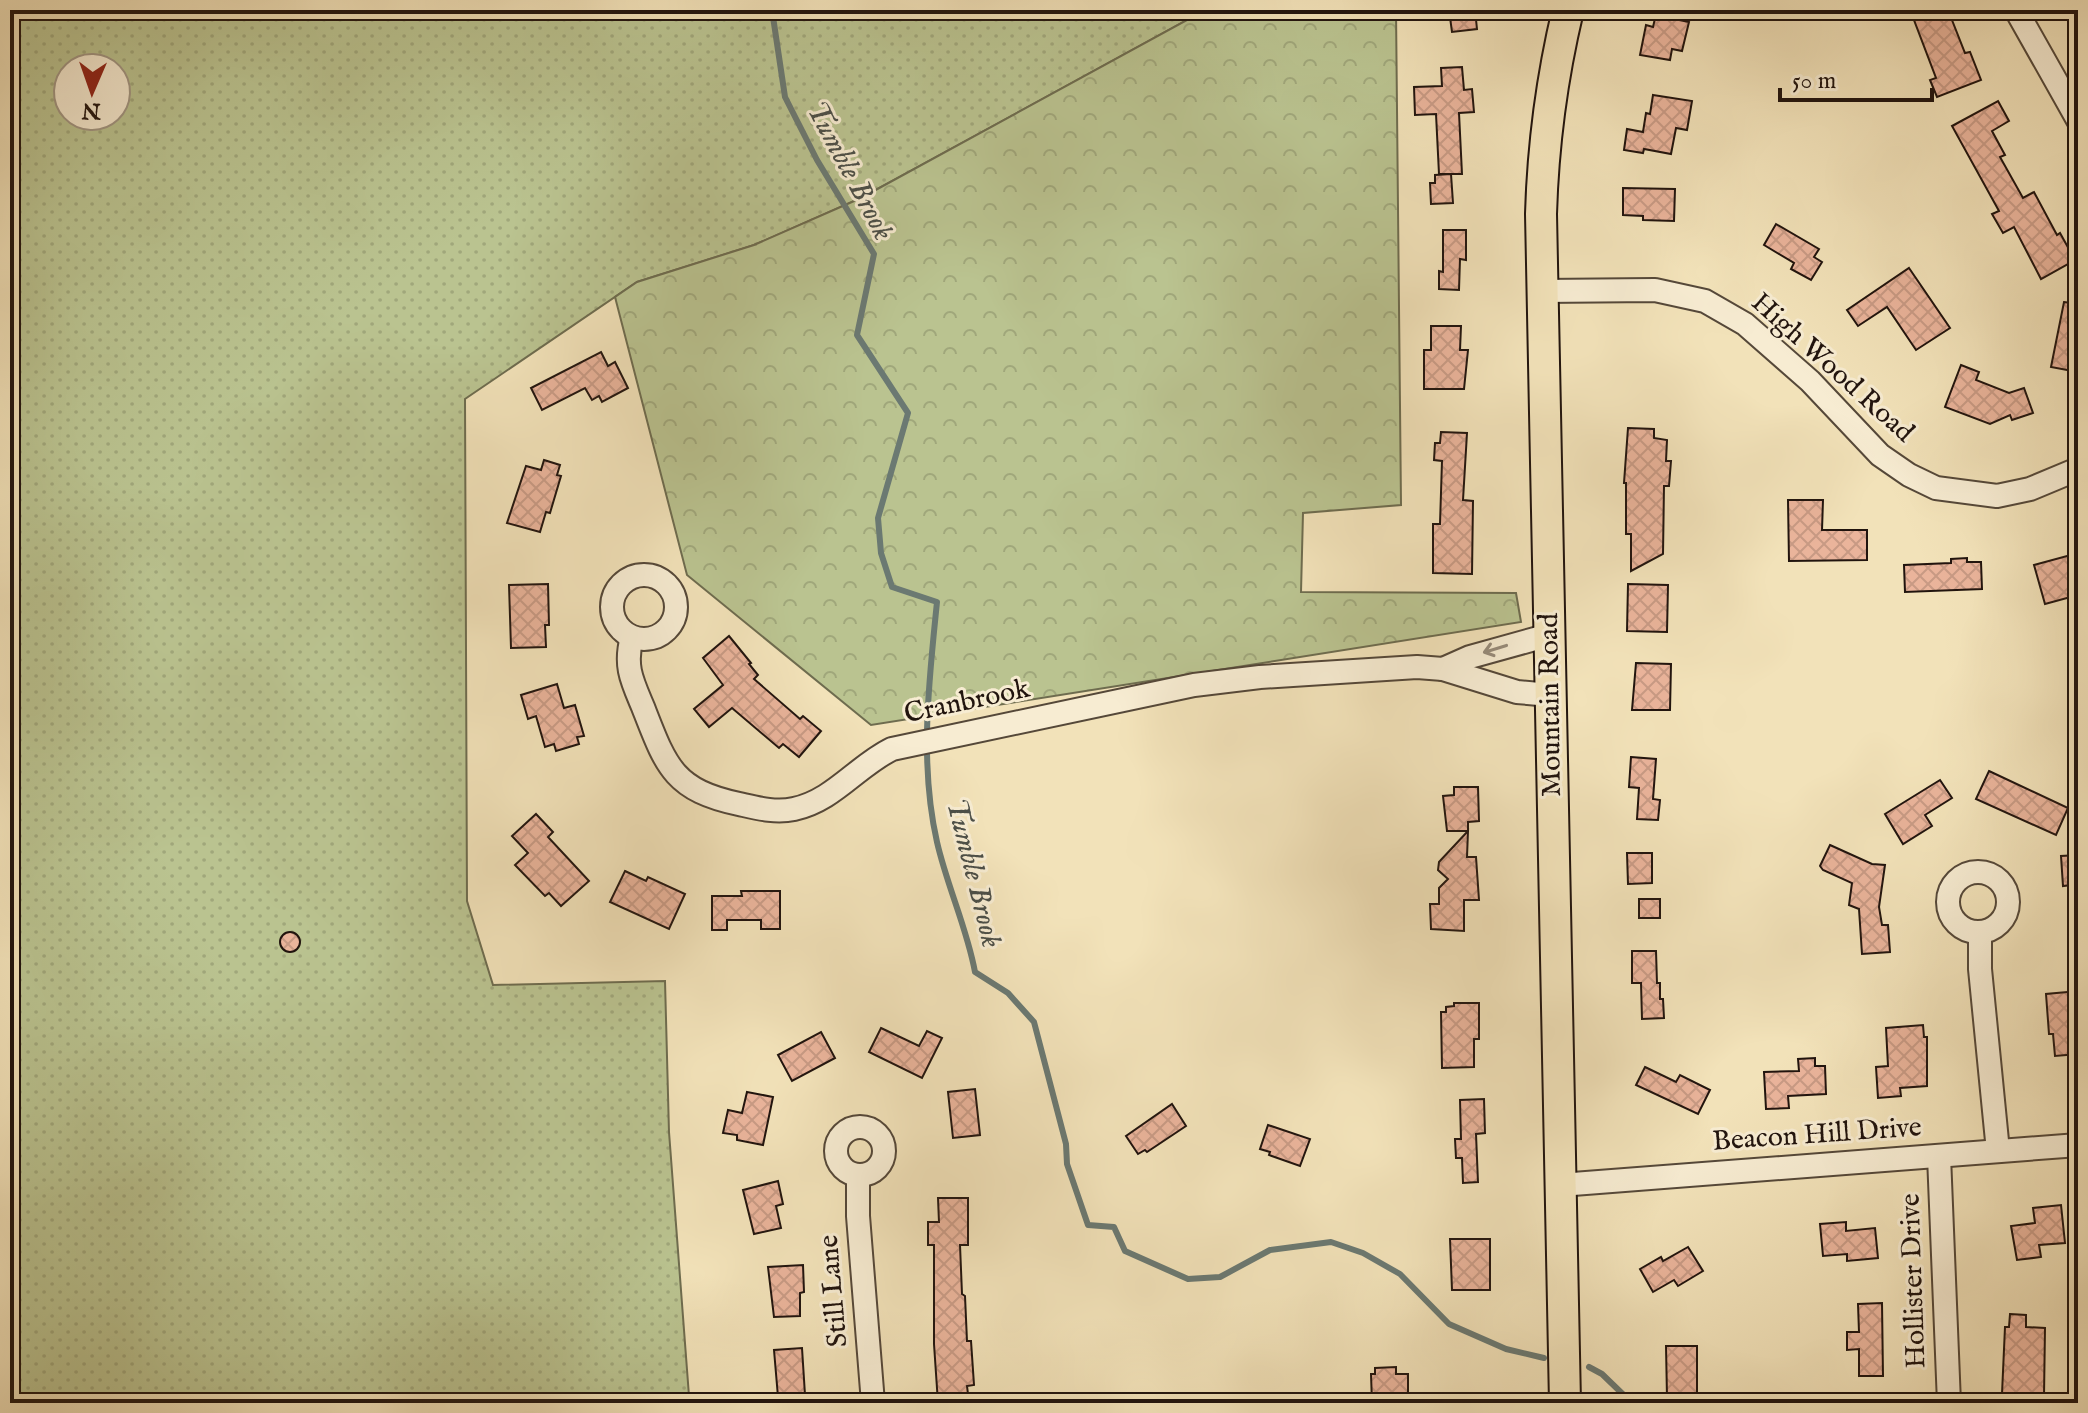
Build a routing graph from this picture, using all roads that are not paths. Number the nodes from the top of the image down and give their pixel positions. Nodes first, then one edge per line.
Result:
1 (1568, 10) edge
2 (2016, 10) edge
3 (2078, 120) edge
4 (1541, 291) junction
5 (2078, 469) edge
6 (1549, 635) junction
7 (632, 637) dead end
8 (1443, 669) junction
9 (1550, 695) junction
10 (1980, 932) dead end
11 (2078, 1145) edge
12 (1998, 1151) junction
13 (1939, 1156) junction
14 (858, 1175) dead end
15 (1560, 1185) junction
16 (873, 1403) edge
17 (1565, 1403) edge
18 (1949, 1403) edge

1 - 4 main road, Mountain Road
2 - 3 street
4 - 5 street, High Wood Road
4 - 6 main road, Mountain Road
6 -> 8 street, Cranbrook
6 - 9 main road, Mountain Road
7 - 8 street, Cranbrook
8 - 9 street, Cranbrook
9 - 15 main road, Mountain Road
10 - 12 street
11 - 12 street, Beacon Hill Drive
12 - 13 street, Beacon Hill Drive
13 - 15 street, Beacon Hill Drive
13 - 18 street, Hollister Drive
14 - 16 street, Still Lane
15 - 17 main road, Mountain Road

